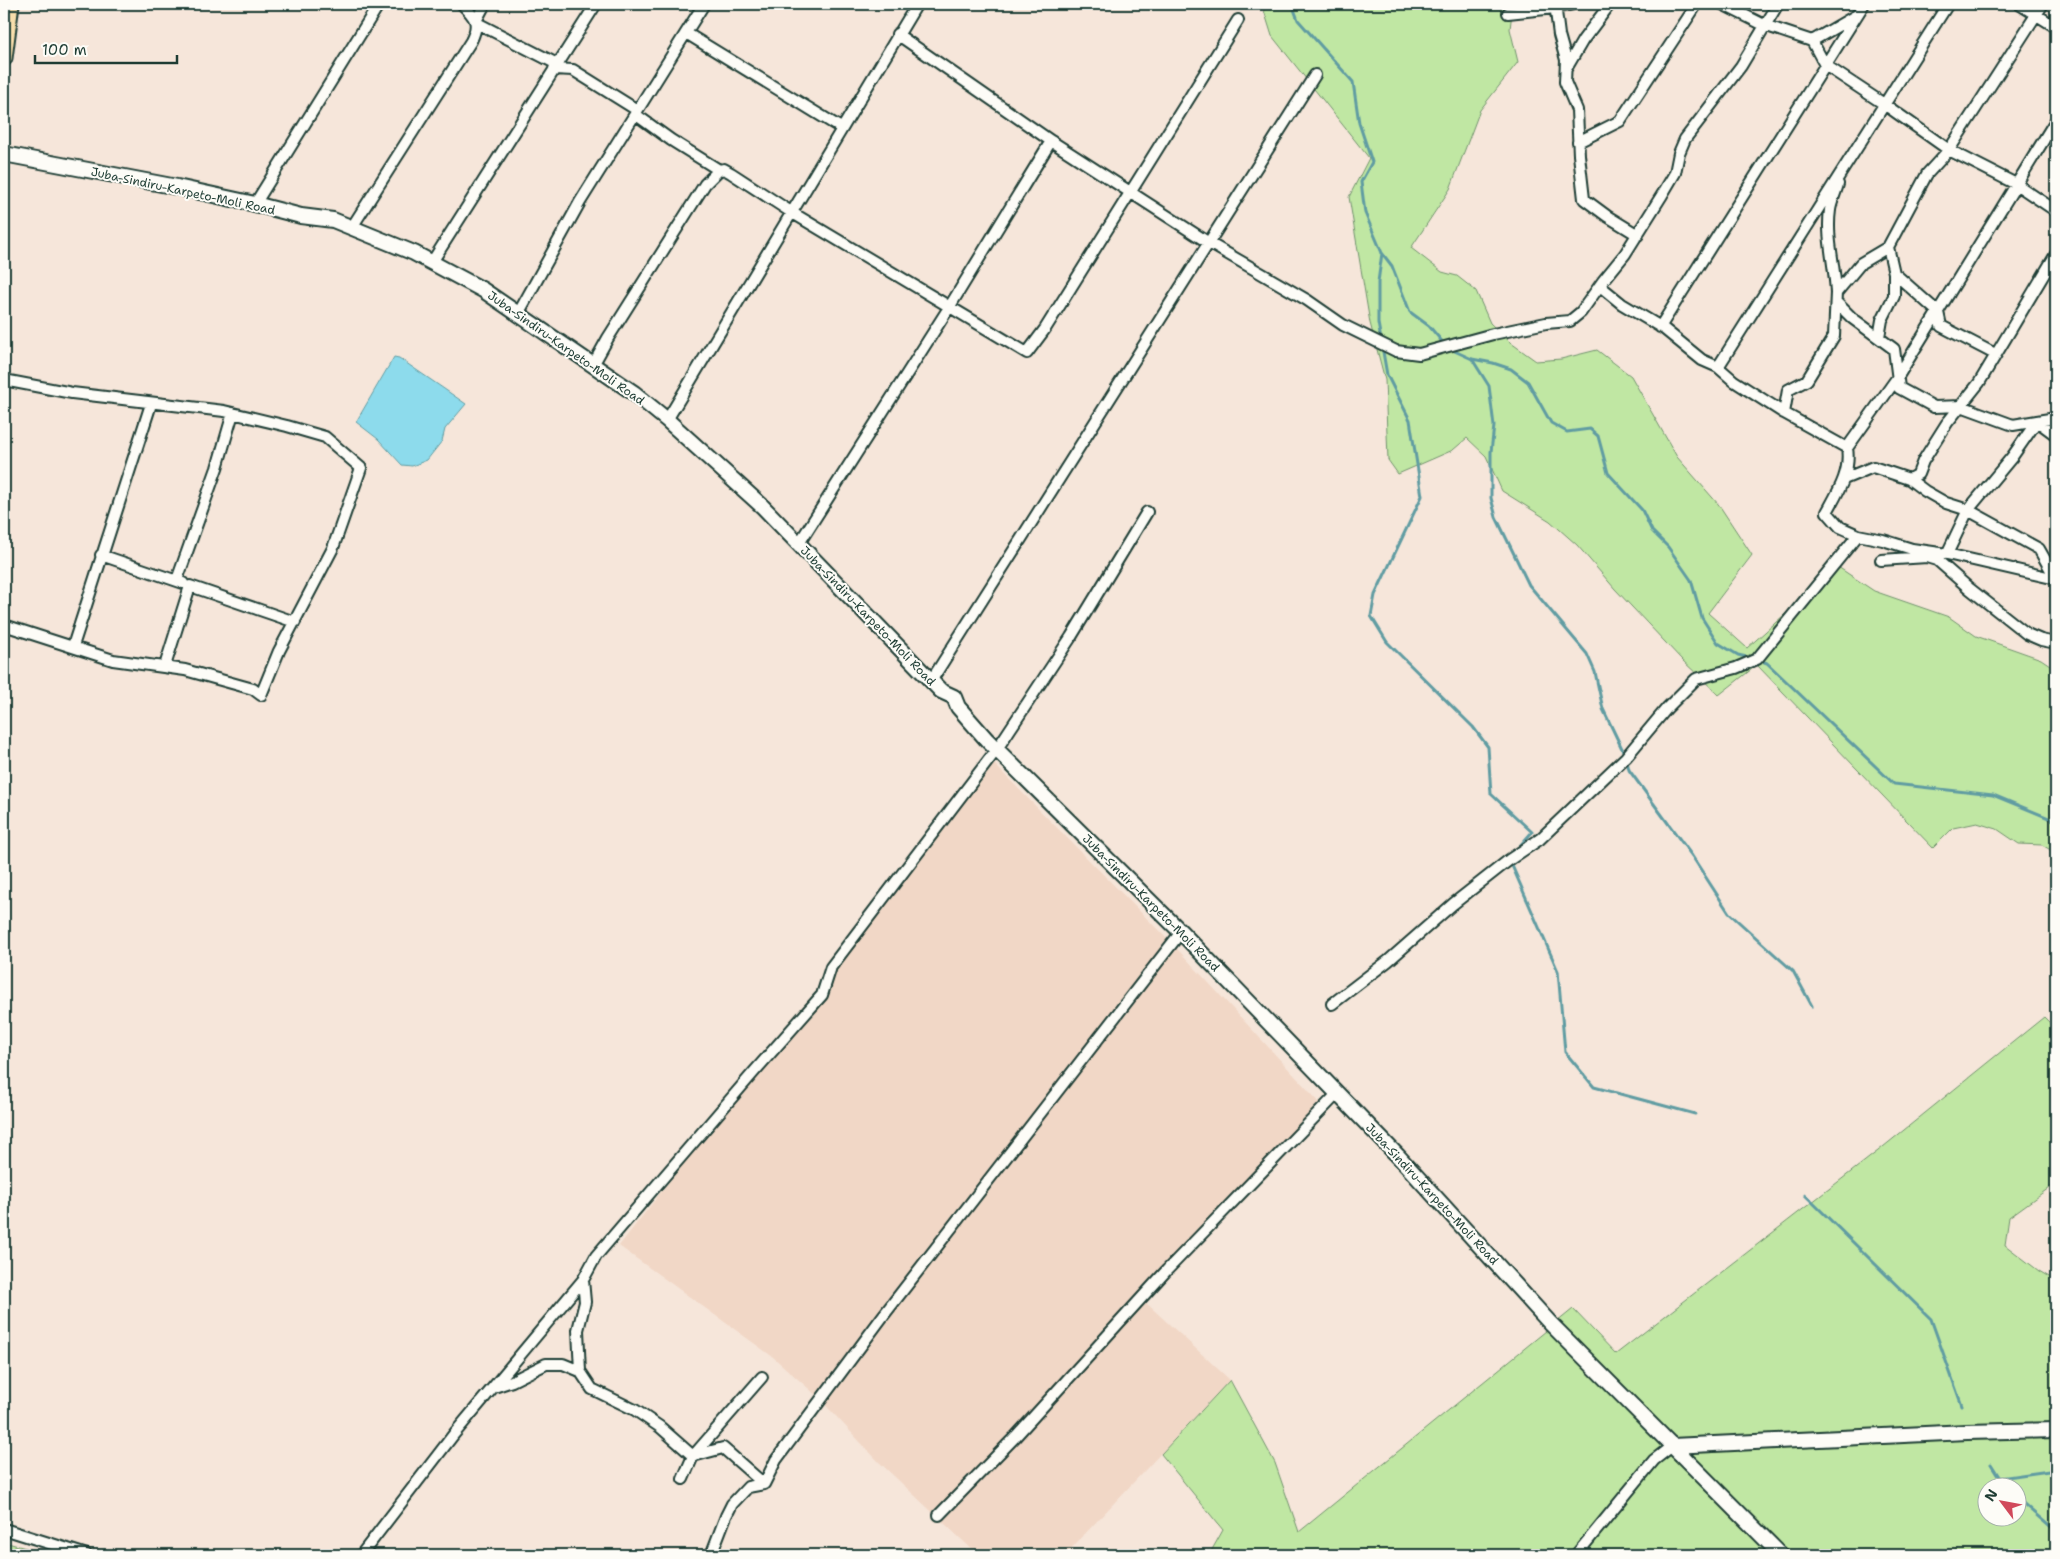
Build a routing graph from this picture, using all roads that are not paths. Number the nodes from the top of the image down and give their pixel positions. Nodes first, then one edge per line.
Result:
1 (11, 4) edge
2 (379, 4) edge
3 (462, 4) edge
4 (485, 4) edge
5 (596, 4) edge
6 (704, 4) edge
7 (917, 4) edge
8 (1574, 4) edge
9 (1610, 4) edge
10 (1697, 4) edge
11 (1722, 4) edge
12 (1778, 4) edge
13 (1864, 4) edge
14 (1948, 4) edge
15 (2019, 4) edge
16 (2043, 4) edge
17 (1555, 6) edge
18 (1508, 14) dead end
19 (1858, 14) junction
20 (2037, 15) junction
21 (1238, 20) dead end
22 (476, 22) junction
23 (1764, 25) junction
24 (2056, 27) edge
25 (686, 33) junction
26 (897, 34) junction
27 (1812, 41) junction
28 (4, 58) edge
29 (555, 66) junction
30 (1825, 66) junction
31 (1565, 70) junction
32 (1905, 74) dead end
33 (1315, 75) dead end
34 (1884, 104) junction
35 (636, 112) junction
36 (2056, 120) edge
37 (841, 128) junction
38 (1052, 141) junction
39 (1578, 142) junction
40 (1949, 150) junction
41 (4, 154) edge
42 (719, 170) junction
43 (2016, 184) junction
44 (1131, 192) junction
45 (255, 204) junction
46 (2056, 211) edge
47 (791, 212) junction
48 (352, 227) junction
49 (1638, 235) junction
50 (1209, 243) junction
51 (1888, 247) junction
52 (2056, 254) edge
53 (432, 262) junction
54 (1894, 273) junction
55 (1600, 286) junction
56 (1836, 298) junction
57 (950, 306) junction
58 (1938, 312) junction
59 (518, 314) junction
60 (1660, 326) junction
61 (1878, 337) junction
62 (1995, 354) junction
63 (593, 365) junction
64 (1718, 367) junction
65 (1897, 378) junction
66 (4, 380) edge
67 (151, 404) junction
68 (1961, 406) junction
69 (233, 413) junction
70 (1784, 413) junction
71 (2056, 418) edge
72 (666, 420) junction
73 (2037, 421) junction
74 (2056, 435) edge
75 (1847, 448) junction
76 (1844, 479) junction
77 (1909, 479) junction
78 (1968, 510) junction
79 (1147, 512) dead end
80 (1858, 536) junction
81 (798, 545) junction
82 (1947, 554) junction
83 (101, 555) junction
84 (1881, 560) dead end
85 (2056, 579) edge
86 (177, 580) junction
87 (190, 586) junction
88 (295, 622) junction
89 (4, 625) edge
90 (2056, 643) edge
91 (72, 646) junction
92 (165, 666) junction
93 (931, 681) junction
94 (997, 750) junction
95 (1181, 932) junction
96 (1332, 1004) dead end
97 (1338, 1094) junction
98 (582, 1280) junction
99 (580, 1371) junction
100 (762, 1377) dead end
101 (493, 1387) junction
102 (2056, 1430) edge
103 (1672, 1446) junction
104 (694, 1456) junction
105 (683, 1479) dead end
106 (764, 1484) junction
107 (939, 1515) dead end
108 (4, 1528) edge
109 (87, 1555) edge
110 (361, 1555) edge
111 (710, 1555) edge
112 (1576, 1555) edge
113 (1781, 1555) edge

1 - 28 main road
2 - 45 street
3 - 22 street
4 - 22 street
5 - 29 street
6 - 25 street
7 - 26 street
8 - 17 street
9 - 31 street
10 - 39 street
11 - 23 street
12 - 23 street
13 - 19 street
14 - 34 street
15 - 20 street
16 - 20 street
17 - 18 street
17 - 31 street
19 - 27 street
19 - 30 street
20 - 24 street
20 - 40 street
21 - 44 street
22 - 29 street
22 - 48 street
23 - 27 street
23 - 49 street
25 - 35 street
25 - 37 street
26 - 37 street
26 - 38 street
27 - 30 street
29 - 35 street
29 - 53 street
30 - 34 street
30 - 60 street
31 - 39 street
32 - 34 street
33 - 50 street
34 - 40 street
34 - 56 street
34 - 64 street
35 - 42 street
35 - 59 street
36 - 43 street
37 - 47 street
38 - 44 street
38 - 57 street
39 - 49 street
40 - 43 street
40 - 51 street
41 - 45 main road, Juba-Sindiru-Karpeto-Moli Road
42 - 47 street
42 - 63 street
43 - 46 street
43 - 58 street
44 - 50 street
44 - 57 street
45 - 48 main road, Juba-Sindiru-Karpeto-Moli Road
47 - 57 street
47 - 72 street
48 - 53 main road, Juba-Sindiru-Karpeto-Moli Road
49 - 55 street
50 - 55 street
50 - 93 street
51 - 54 street
51 - 56 street
52 - 62 street
53 - 59 main road, Juba-Sindiru-Karpeto-Moli Road
54 - 58 street
54 - 61 street
55 - 60 street
56 - 61 street
56 - 70 street
57 - 81 street
58 - 62 street
58 - 65 street
59 - 63 main road, Juba-Sindiru-Karpeto-Moli Road
60 - 64 street
61 - 65 street
62 - 68 street
63 - 72 main road, Juba-Sindiru-Karpeto-Moli Road
64 - 70 street
65 - 68 street
65 - 75 street
66 - 67 street
67 - 69 street
67 - 83 street
68 - 73 street
68 - 77 street
69 - 86 street
69 - 88 street
70 - 75 street
71 - 73 street
72 - 81 main road, Juba-Sindiru-Karpeto-Moli Road
73 - 74 street
73 - 78 street
75 - 76 street
76 - 77 street
76 - 80 street
77 - 78 street
78 - 82 street
78 - 85 street
79 - 94 street
80 - 82 street
80 - 96 street
81 - 93 main road, Juba-Sindiru-Karpeto-Moli Road
82 - 85 street
83 - 86 street
83 - 91 street
84 - 90 street
86 - 87 street
87 - 88 street
87 - 92 street
88 - 92 street
89 - 91 street
91 - 92 street
93 - 94 main road, Juba-Sindiru-Karpeto-Moli Road
94 - 95 main road, Juba-Sindiru-Karpeto-Moli Road
94 - 98 street
95 - 97 main road, Juba-Sindiru-Karpeto-Moli Road
95 - 106 street
97 - 103 main road, Juba-Sindiru-Karpeto-Moli Road
97 - 107 street
98 - 99 street
98 - 101 street
99 - 101 street
99 - 104 street
100 - 104 street
101 - 110 street
102 - 103 main road
103 - 112 street
103 - 113 main road, Juba-Sindiru-Karpeto-Moli Road
104 - 105 street
104 - 106 street
106 - 111 street
108 - 109 street

